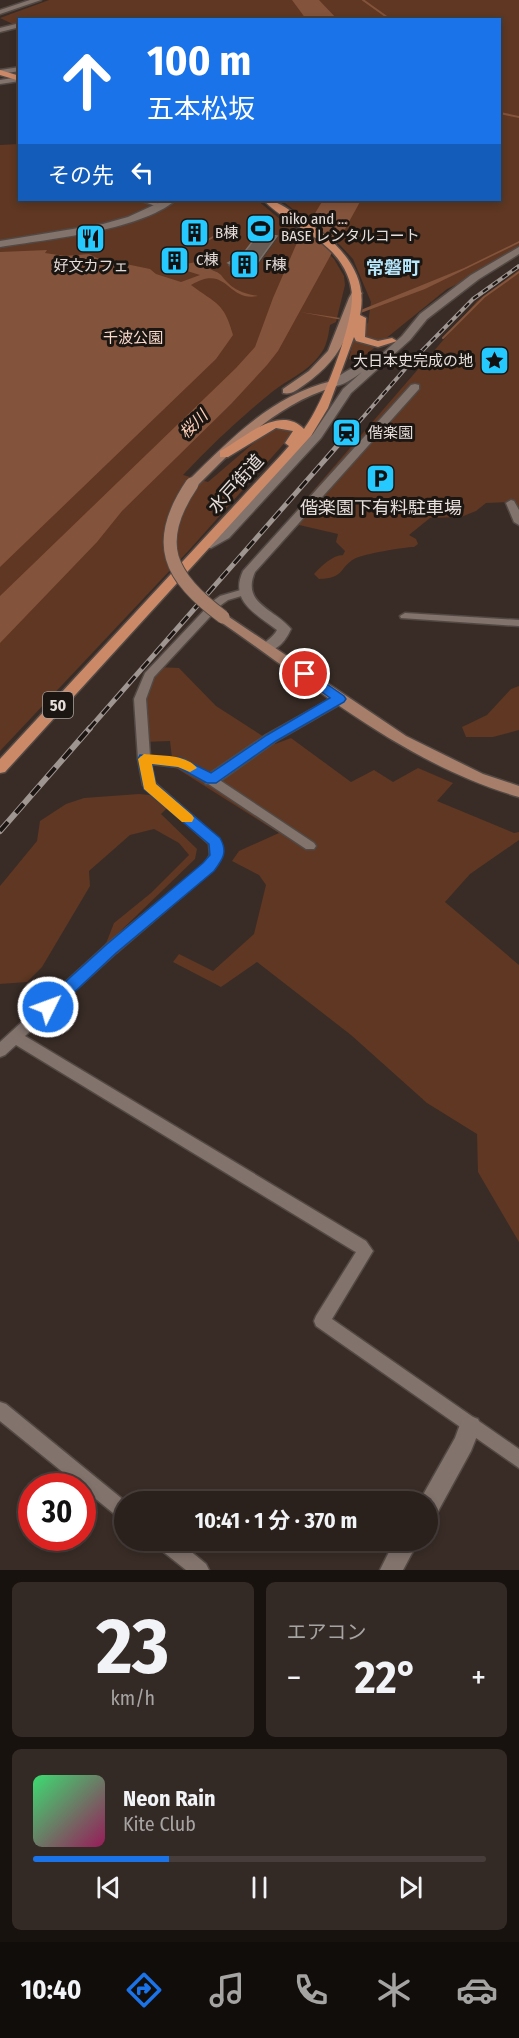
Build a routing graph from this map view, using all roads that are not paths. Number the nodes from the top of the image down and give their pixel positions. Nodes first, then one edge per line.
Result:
1 (36, 0) edge
2 (0, 12) edge
3 (18, 26) edge
4 (0, 30) edge
5 (18, 69) edge
6 (1, 72) edge
7 (18, 79) edge
8 (18, 79) edge
9 (0, 82) edge
10 (146, 201) edge
11 (168, 201) edge
12 (269, 201) edge
13 (158, 205) junction
14 (0, 244) edge
15 (519, 250) edge
16 (357, 297) junction
17 (424, 316) junction
18 (392, 341) junction
19 (340, 359) junction
20 (369, 360) junction
21 (332, 384) junction
22 (416, 387) dead end
23 (254, 424) junction
24 (224, 454) junction
25 (286, 457) junction
26 (511, 502) dead end
27 (519, 522) edge
28 (207, 545) junction
29 (244, 592) junction
30 (405, 616) dead end
31 (519, 623) edge
32 (268, 647) junction
33 (339, 699) junction
34 (144, 759) junction
35 (0, 768) edge
36 (212, 780) junction
37 (519, 792) edge
38 (310, 846) dead end
39 (15, 1037) junction
40 (0, 1051) edge
41 (0, 1410) edge
42 (470, 1425) junction
43 (519, 1459) edge
44 (437, 1491) edge
45 (114, 1503) edge
46 (176, 1551) edge
47 (402, 1551) edge
48 (200, 1570) edge
49 (392, 1570) edge

1 - 2 street
3 - 4 street
5 - 6 street
6 - 7 main road
8 - 9 street
10 - 13 street
11 - 13 street
12 - 16 main road
13 - 14 street
15 - 17 street
16 - 18 main road
16 - 19 main road, 水戸街道 / 50
16 - 23 main road
17 - 18 street
17 - 28 street
18 - 20 street
19 - 20 street
19 - 21 main road, 水戸街道 / 50
20 - 21 street
21 - 23 main road
21 - 25 main road, 水戸街道 / 50
22 - 29 street
23 - 24 main road
24 - 25 main road
24 - 32 main road, bridge
25 - 28 main road, 水戸街道 / 50
26 - 27 street
28 - 35 main road, 水戸街道 / 50
29 - 32 street
29 - 34 street
30 - 31 street
32 - 33 main road
33 - 36 street
33 - 37 main road
34 - 36 street
34 - 39 street
36 - 38 street
39 - 40 street
39 - 42 street
41 - 45 street
42 - 43 street
42 - 44 street
46 - 48 street
47 - 49 street

